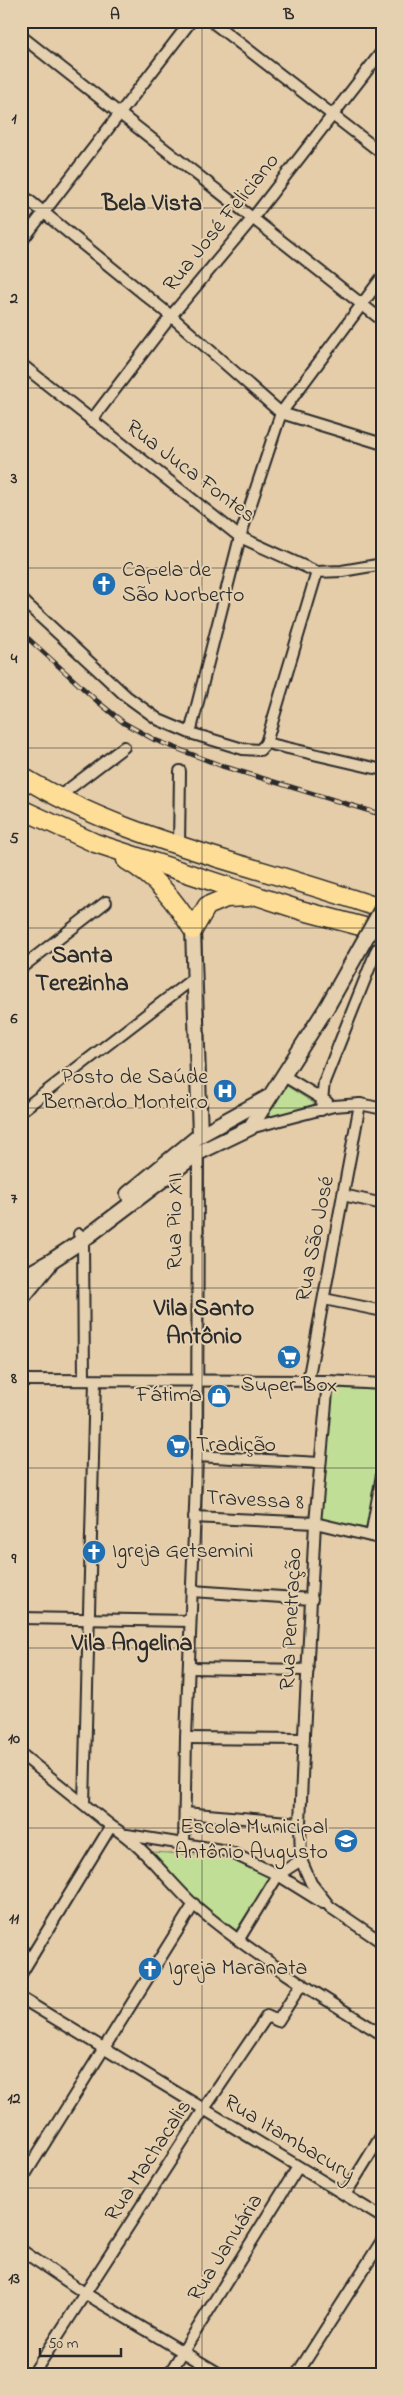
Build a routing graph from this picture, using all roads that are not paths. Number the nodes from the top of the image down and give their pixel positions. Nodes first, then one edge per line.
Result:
1 (191, 21) edge
2 (211, 21) edge
3 (21, 36) edge
4 (383, 50) edge
5 (119, 114) junction
6 (332, 114) junction
7 (383, 154) edge
8 (21, 194) edge
9 (44, 213) junction
10 (252, 219) junction
11 (21, 242) edge
12 (383, 276) edge
13 (362, 304) junction
14 (171, 316) junction
15 (383, 320) edge
16 (21, 364) edge
17 (281, 413) junction
18 (92, 421) junction
19 (383, 444) edge
20 (240, 537) junction
21 (383, 564) edge
22 (317, 572) junction
23 (21, 599) edge
24 (190, 733) junction
25 (266, 743) junction
26 (124, 747) dead end
27 (383, 770) edge
28 (180, 771) dead end
29 (21, 776) edge
30 (57, 798) junction
31 (21, 809) edge
32 (95, 843) junction
33 (179, 846) junction
34 (269, 899) junction
35 (106, 902) dead end
36 (383, 908) edge
37 (193, 930) junction
38 (383, 932) edge
39 (380, 950) edge
40 (21, 968) edge
41 (194, 978) junction
42 (284, 1076) junction
43 (270, 1097) junction
44 (322, 1098) junction
45 (360, 1104) junction
46 (334, 1106) junction
47 (383, 1109) edge
48 (321, 1110) junction
49 (21, 1111) edge
50 (250, 1128) junction
51 (200, 1135) junction
52 (198, 1153) junction
53 (343, 1195) junction
54 (383, 1204) edge
55 (81, 1237) junction
56 (52, 1261) junction
57 (25, 1274) edge
58 (21, 1299) edge
59 (324, 1299) junction
60 (383, 1311) edge
61 (21, 1380) edge
62 (90, 1380) junction
63 (197, 1380) junction
64 (328, 1381) junction
65 (308, 1382) junction
66 (383, 1384) edge
67 (197, 1456) junction
68 (320, 1462) junction
69 (383, 1469) edge
70 (194, 1517) junction
71 (315, 1523) junction
72 (371, 1536) junction
73 (383, 1538) edge
74 (192, 1591) junction
75 (312, 1599) junction
76 (21, 1618) edge
77 (89, 1618) junction
78 (190, 1621) junction
79 (189, 1668) junction
80 (308, 1670) junction
81 (186, 1738) junction
82 (304, 1739) junction
83 (22, 1756) edge
84 (84, 1804) junction
85 (185, 1814) junction
86 (300, 1823) junction
87 (111, 1826) junction
88 (127, 1835) junction
89 (184, 1845) junction
90 (302, 1860) junction
91 (278, 1874) junction
92 (194, 1904) junction
93 (330, 1908) junction
94 (239, 1939) junction
95 (383, 1943) edge
96 (21, 1974) edge
97 (302, 1983) junction
98 (21, 1998) edge
99 (383, 2035) edge
100 (104, 2048) junction
101 (204, 2109) junction
102 (383, 2132) edge
103 (298, 2166) junction
104 (21, 2181) edge
105 (345, 2195) junction
106 (383, 2218) edge
107 (383, 2240) edge
108 (21, 2250) edge
109 (86, 2294) junction
110 (184, 2351) junction
111 (33, 2374) edge
112 (169, 2374) edge
113 (220, 2374) edge
114 (297, 2374) edge

1 - 5 street
2 - 6 street
3 - 5 street
4 - 6 street, Rua José Feliciano
5 - 9 street
5 - 10 street
6 - 7 street
6 - 10 street, Rua José Feliciano
8 - 9 street
9 - 11 street
9 - 14 street
10 - 13 street
10 - 14 street, Rua José Feliciano
12 - 13 street
13 - 15 street
13 - 17 street
14 - 17 street
14 - 18 street, Rua José Feliciano
16 - 18 street, Rua Juca Fontes
17 - 19 street
17 - 20 street
18 - 20 street, Rua Juca Fontes
20 - 22 street, Rua Juca Fontes
20 - 24 street
21 - 22 street, Rua Juca Fontes
22 - 25 street
23 - 24 street
24 - 25 street
25 - 27 street
26 - 30 street
28 - 33 street
29 - 30 highway
30 - 33 highway
31 - 32 highway
32 - 34 highway
32 - 37 highway
33 - 36 highway
34 - 37 highway
34 - 38 highway
35 - 40 street
36 - 42 street, bridge
37 - 41 street
39 - 44 street
41 - 49 street
41 - 51 street
42 - 43 street
42 - 44 street
43 - 50 street
43 - 51 street
44 - 46 street
44 - 48 street
45 - 46 street
45 - 47 street
45 - 53 street, Rua São José
46 - 48 street
48 - 50 street
50 - 52 street
51 - 55 street
52 - 55 street
52 - 63 street, Rua Pio XII
53 - 54 street
53 - 59 street, Rua São José
55 - 56 street
55 - 62 street
56 - 57 street
56 - 58 street
59 - 60 street
59 - 65 street, Rua São José
61 - 62 street
62 - 63 street
62 - 77 street
63 - 65 street
63 - 67 street, Rua Pio XII
64 - 65 street
64 - 66 street
64 - 68 street, Rua Penetração
67 - 68 street
67 - 70 street, Rua Pio XII
68 - 71 street, Rua Penetração
69 - 72 street
70 - 71 street, Travessa 8
70 - 74 street, Rua Pio XII
71 - 72 street, Travessa 8
71 - 75 street, Rua Penetração
72 - 73 street, Travessa 8
74 - 75 street
74 - 78 street, Rua Pio XII
75 - 80 street, Rua Penetração
76 - 77 street
77 - 78 street
77 - 84 street
78 - 79 street, Rua Pio XII
79 - 80 street
79 - 81 street, Rua Pio XII
80 - 82 street, Rua Penetração
81 - 82 street
81 - 85 street, Rua Pio XII
82 - 86 street, Rua Penetração
83 - 84 street
84 - 87 street
85 - 86 street
85 - 89 street, Rua Pio XII
86 - 90 street, Rua Penetração
87 - 88 street
87 - 96 street
88 - 89 street
88 - 92 street
89 - 91 street
90 - 91 street
90 - 93 street, Rua Penetração
91 - 93 street
91 - 94 street
92 - 94 street
92 - 100 street
93 - 95 street
94 - 97 street
97 - 99 street
97 - 101 street, Rua Machacalis
98 - 100 street, Rua Itambacury
100 - 101 street, Rua Itambacury
100 - 104 street
101 - 103 street, Rua Itambacury
101 - 109 street, Rua Machacalis
102 - 105 street
103 - 105 street, Rua Itambacury
103 - 110 street, Rua Januária
105 - 106 street, Rua Itambacury
107 - 114 street
108 - 109 street
109 - 110 street
109 - 111 street, Rua Machacalis
110 - 112 street, Rua Januária
110 - 113 street

